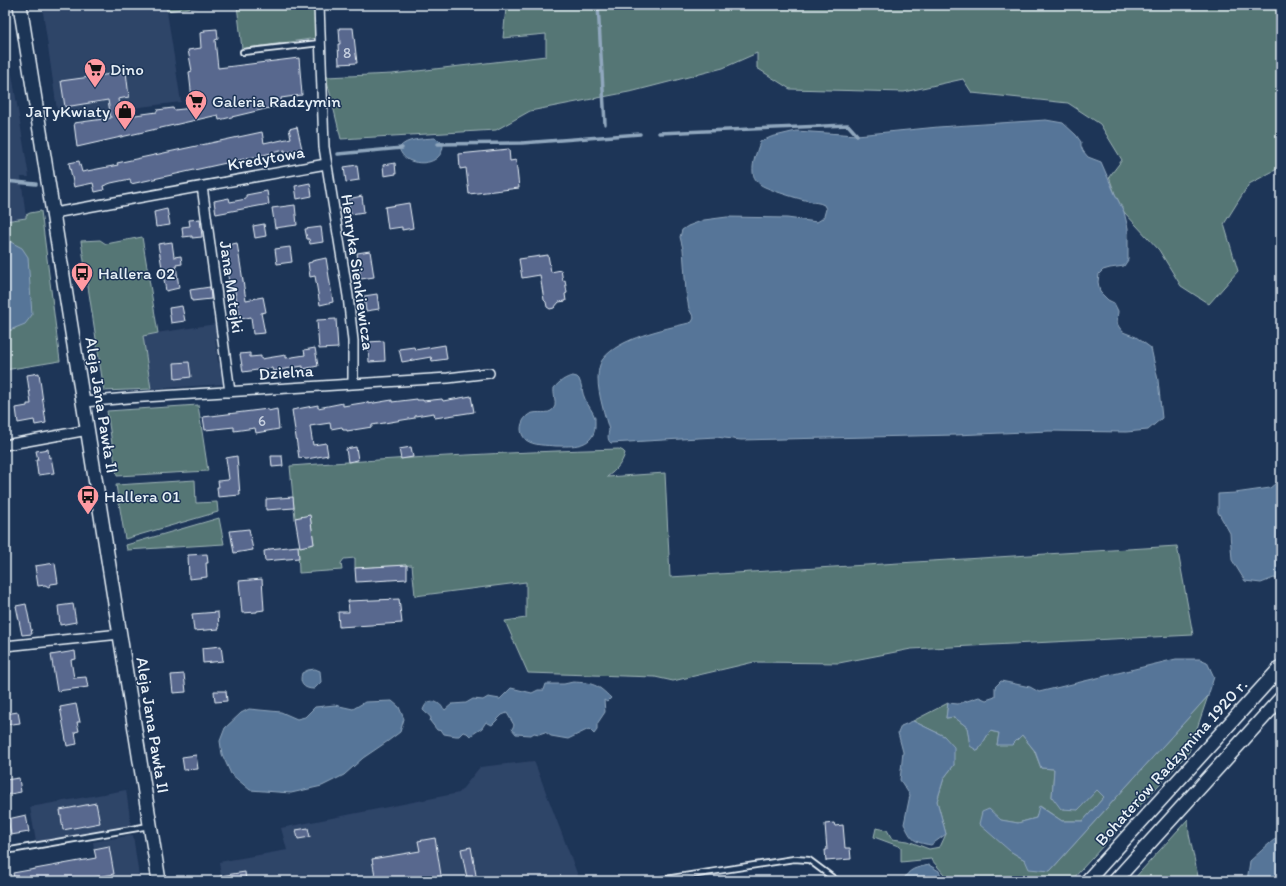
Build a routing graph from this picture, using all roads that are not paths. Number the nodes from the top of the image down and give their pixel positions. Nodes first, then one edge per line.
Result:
1 (20, 5) edge
2 (319, 5) edge
3 (320, 43) junction
4 (243, 52) dead end
5 (326, 164) junction
6 (202, 186) junction
7 (54, 213) junction
8 (490, 373) dead end
9 (353, 384) junction
10 (230, 392) junction
11 (84, 402) junction
12 (88, 430) junction
13 (5, 445) edge
14 (120, 634) junction
15 (5, 646) edge
16 (1281, 667) edge
17 (1281, 698) edge
18 (151, 825) junction
19 (5, 851) edge
20 (659, 880) dead end
21 (159, 881) edge
22 (837, 881) edge
23 (1087, 881) edge
24 (1115, 881) edge

1 - 7 street, Aleja Jana Pawła II
2 - 3 street, Kredytowa
3 - 4 lane
3 - 5 street, Kredytowa
5 - 6 street, Kredytowa
5 - 9 street, Henryka Sienkiewicza
6 - 7 street, Kredytowa
6 - 10 street, Jana Matejki
7 - 11 street, Aleja Jana Pawła II
8 - 9 street, Dzielna
9 - 10 street, Dzielna
10 - 11 street, Dzielna
11 - 12 street, Aleja Jana Pawła II
12 - 13 street
12 - 14 street, Aleja Jana Pawła II
14 - 15 street
14 - 18 street, Aleja Jana Pawła II
16 - 23 street, Bohaterów Radzymina 1920 r.
17 - 24 street
18 - 19 lane
18 - 21 street, Aleja Jana Pawła II
20 - 22 lane

